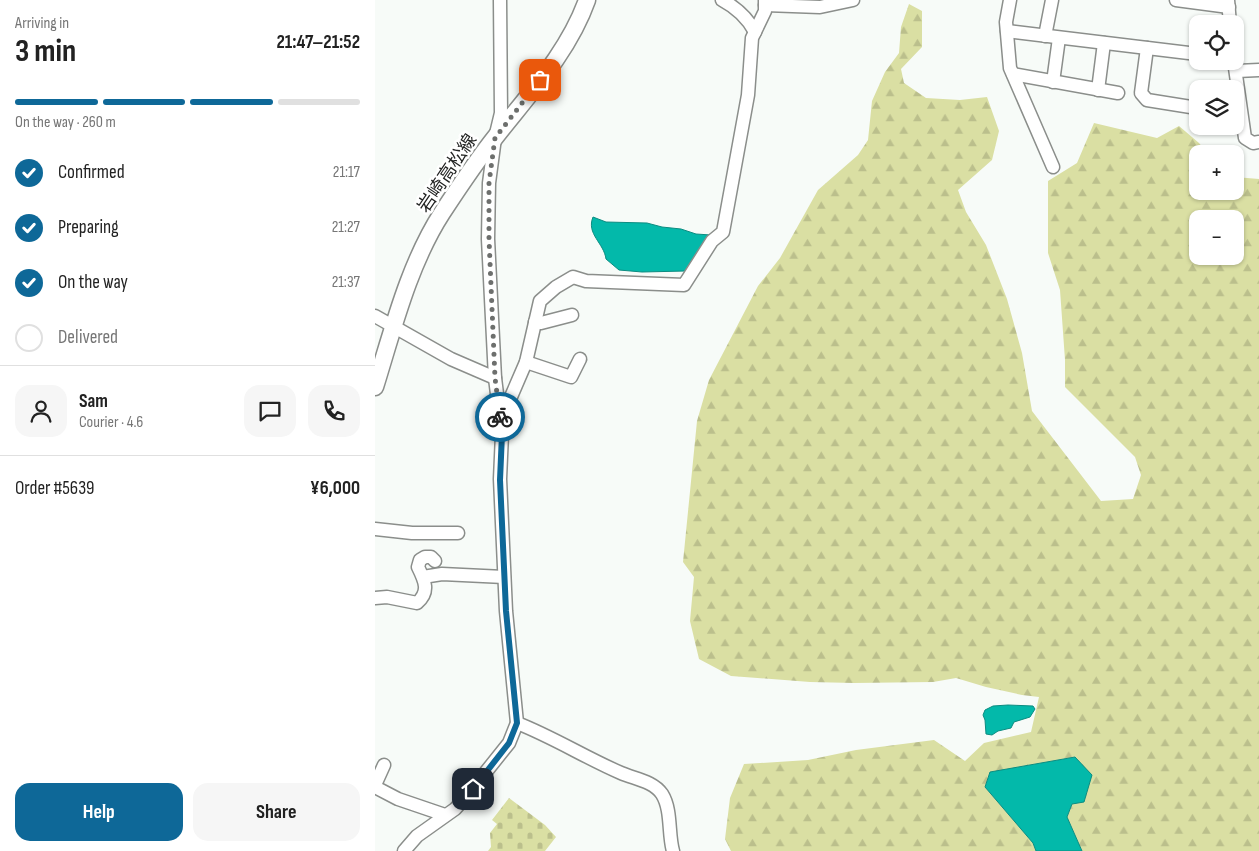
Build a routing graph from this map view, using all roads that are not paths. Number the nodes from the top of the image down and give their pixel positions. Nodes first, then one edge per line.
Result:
1 (500, 0) edge
2 (587, 0) edge
3 (722, 0) edge
4 (853, 0) edge
5 (1010, 0) edge
6 (1052, 0) edge
7 (1176, 0) edge
8 (765, 3) edge
9 (1228, 4) edge
10 (1007, 31) junction
11 (755, 32) junction
12 (1045, 36) junction
13 (1059, 38) junction
14 (1105, 43) junction
15 (1147, 48) junction
16 (1189, 53) edge
17 (1244, 67) edge
18 (1259, 70) edge
19 (1013, 74) junction
20 (1053, 82) junction
21 (1098, 90) junction
22 (1118, 93) dead end
23 (1189, 107) edge
24 (1244, 134) edge
25 (495, 138) junction
26 (1259, 142) edge
27 (1053, 167) dead end
28 (572, 315) dead end
29 (375, 316) edge
30 (535, 322) junction
31 (394, 327) junction
32 (580, 359) dead end
33 (526, 362) junction
34 (495, 378) junction
35 (375, 387) edge
36 (501, 420) junction
37 (375, 530) edge
38 (458, 533) dead end
39 (435, 561) dead end
40 (423, 577) junction
41 (504, 577) junction
42 (375, 598) edge
43 (517, 723) junction
44 (384, 765) dead end
45 (375, 786) edge
46 (445, 816) junction
47 (404, 851) edge
48 (673, 851) edge

1 - 25 street
2 - 25 main road, 岩崎高松線
3 - 11 street
4 - 8 street
5 - 10 street
6 - 12 street
7 - 9 street
8 - 11 street
10 - 12 street
10 - 19 street
11 - 30 street
12 - 13 street
13 - 14 street
13 - 20 street
14 - 15 street
14 - 21 street
15 - 16 street
15 - 23 street
17 - 18 street
19 - 20 street
19 - 27 street
20 - 21 street
21 - 22 street
24 - 26 street
25 - 31 main road, 岩崎高松線
25 - 34 street
28 - 30 street
29 - 31 street
30 - 33 street
31 - 34 street
31 - 35 main road, 岩崎高松線
32 - 33 street
33 - 36 street
34 - 36 street
36 - 41 street
37 - 38 street
39 - 40 street
40 - 41 street
40 - 42 street
41 - 43 street
43 - 46 street
43 - 48 street
44 - 45 street
45 - 46 street
46 - 47 street

